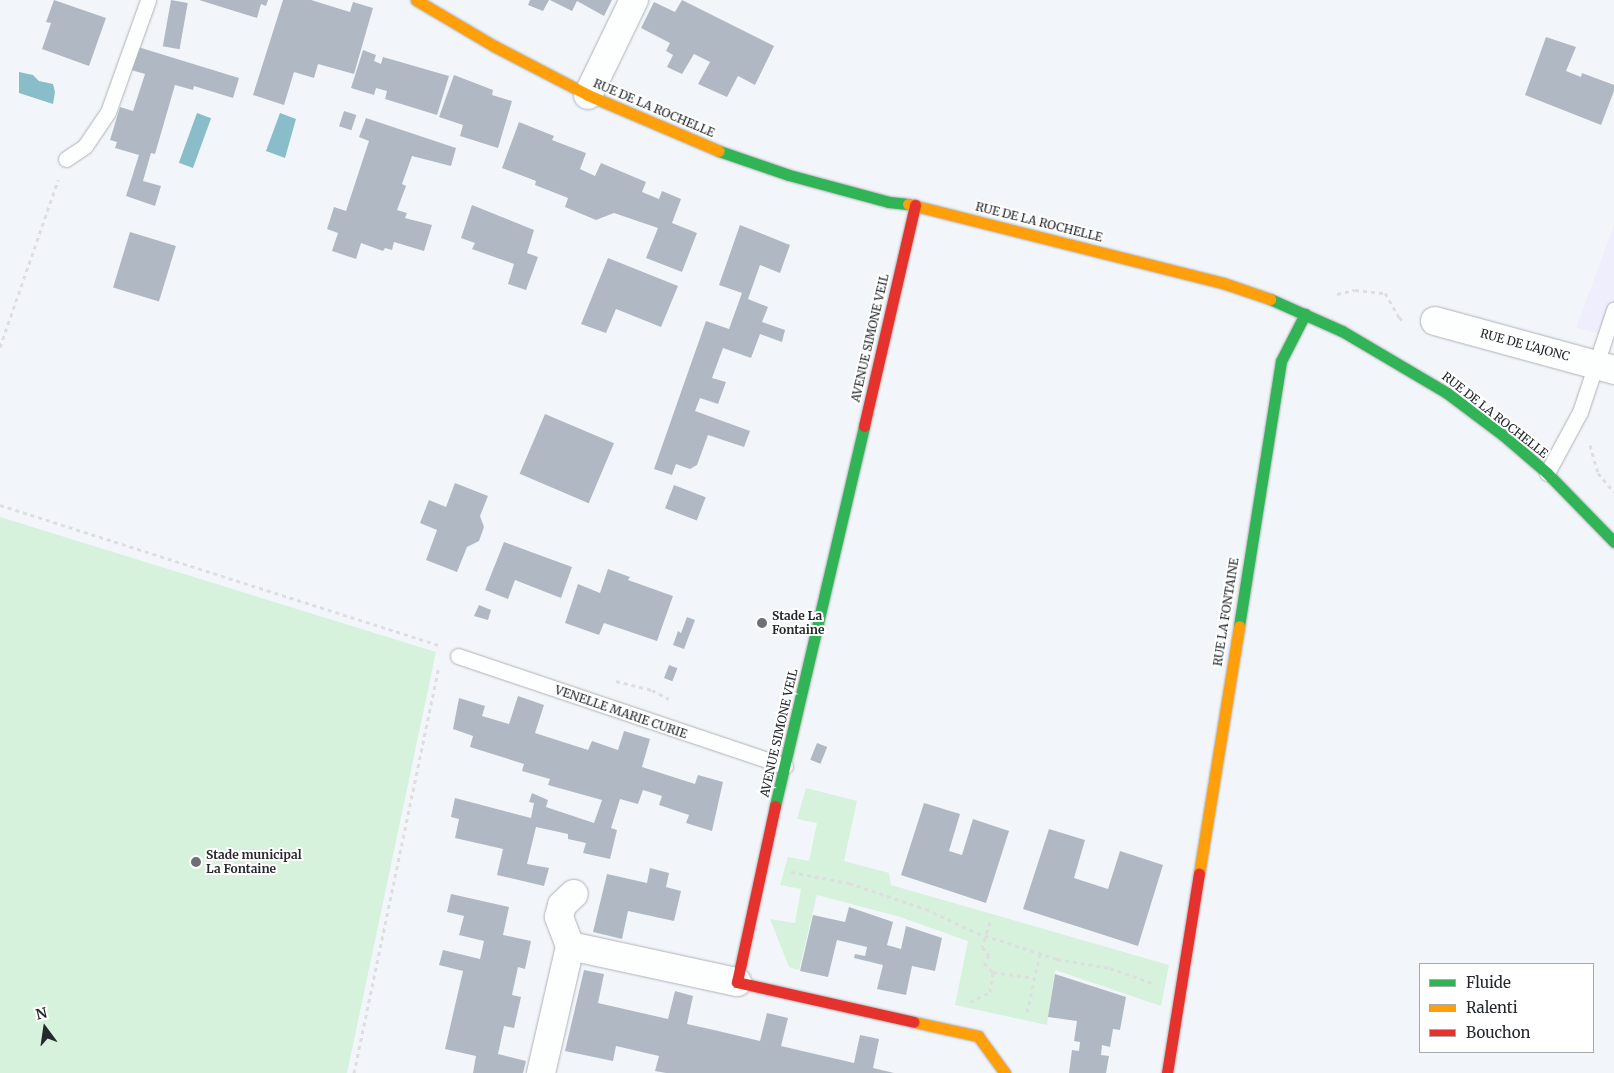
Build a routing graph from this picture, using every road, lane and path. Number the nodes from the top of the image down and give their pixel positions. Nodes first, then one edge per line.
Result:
1 (148, 0) edge
2 (416, 0) edge
3 (634, 0) edge
4 (588, 95) junction
5 (66, 159) joint
6 (915, 205) junction
7 (1614, 310) edge
8 (1305, 314) junction
9 (1399, 318) dead end
10 (1435, 321) dead end
11 (0, 347) edge
12 (1605, 367) edge
13 (1580, 412) junction
14 (1547, 473) junction
15 (1614, 492) edge
16 (0, 505) edge
17 (1614, 542) edge
18 (443, 646) dead end
19 (458, 656) dead end
20 (439, 666) dead end
21 (784, 766) junction
22 (761, 866) junction
23 (574, 894) dead end
24 (990, 922) dead end
25 (986, 936) junction
26 (570, 946) junction
27 (1040, 954) junction
28 (1035, 978) junction
29 (737, 982) junction
30 (1179, 992) junction
31 (1027, 1012) dead end
32 (354, 1073) edge
33 (541, 1073) edge
34 (1005, 1073) edge
35 (1166, 1073) edge

1 - 5 lane
2 - 4 street, RUE DE LA ROCHELLE
3 - 4 street
4 - 6 street, RUE DE LA ROCHELLE
5 - 11 path
6 - 8 street, RUE DE LA ROCHELLE
6 - 21 street, AVENUE SIMONE VEIL
7 - 12 lane
8 - 9 path
8 - 14 street, RUE DE LA ROCHELLE
8 - 30 street, RUE LA FONTAINE
10 - 12 street, RUE DE L'AJONC
12 - 13 lane
13 - 14 lane
13 - 15 path
14 - 17 street, RUE DE LA ROCHELLE
16 - 18 path
19 - 21 lane, VENELLE MARIE CURIE
20 - 32 path
21 - 22 street, AVENUE SIMONE VEIL
22 - 25 path
22 - 29 street, AVENUE SIMONE VEIL
23 - 26 street
24 - 25 path
25 - 27 path
25 - 28 path
26 - 29 street
26 - 33 street
27 - 28 path
27 - 30 path
28 - 31 path
29 - 34 street
30 - 35 street, RUE LA FONTAINE

